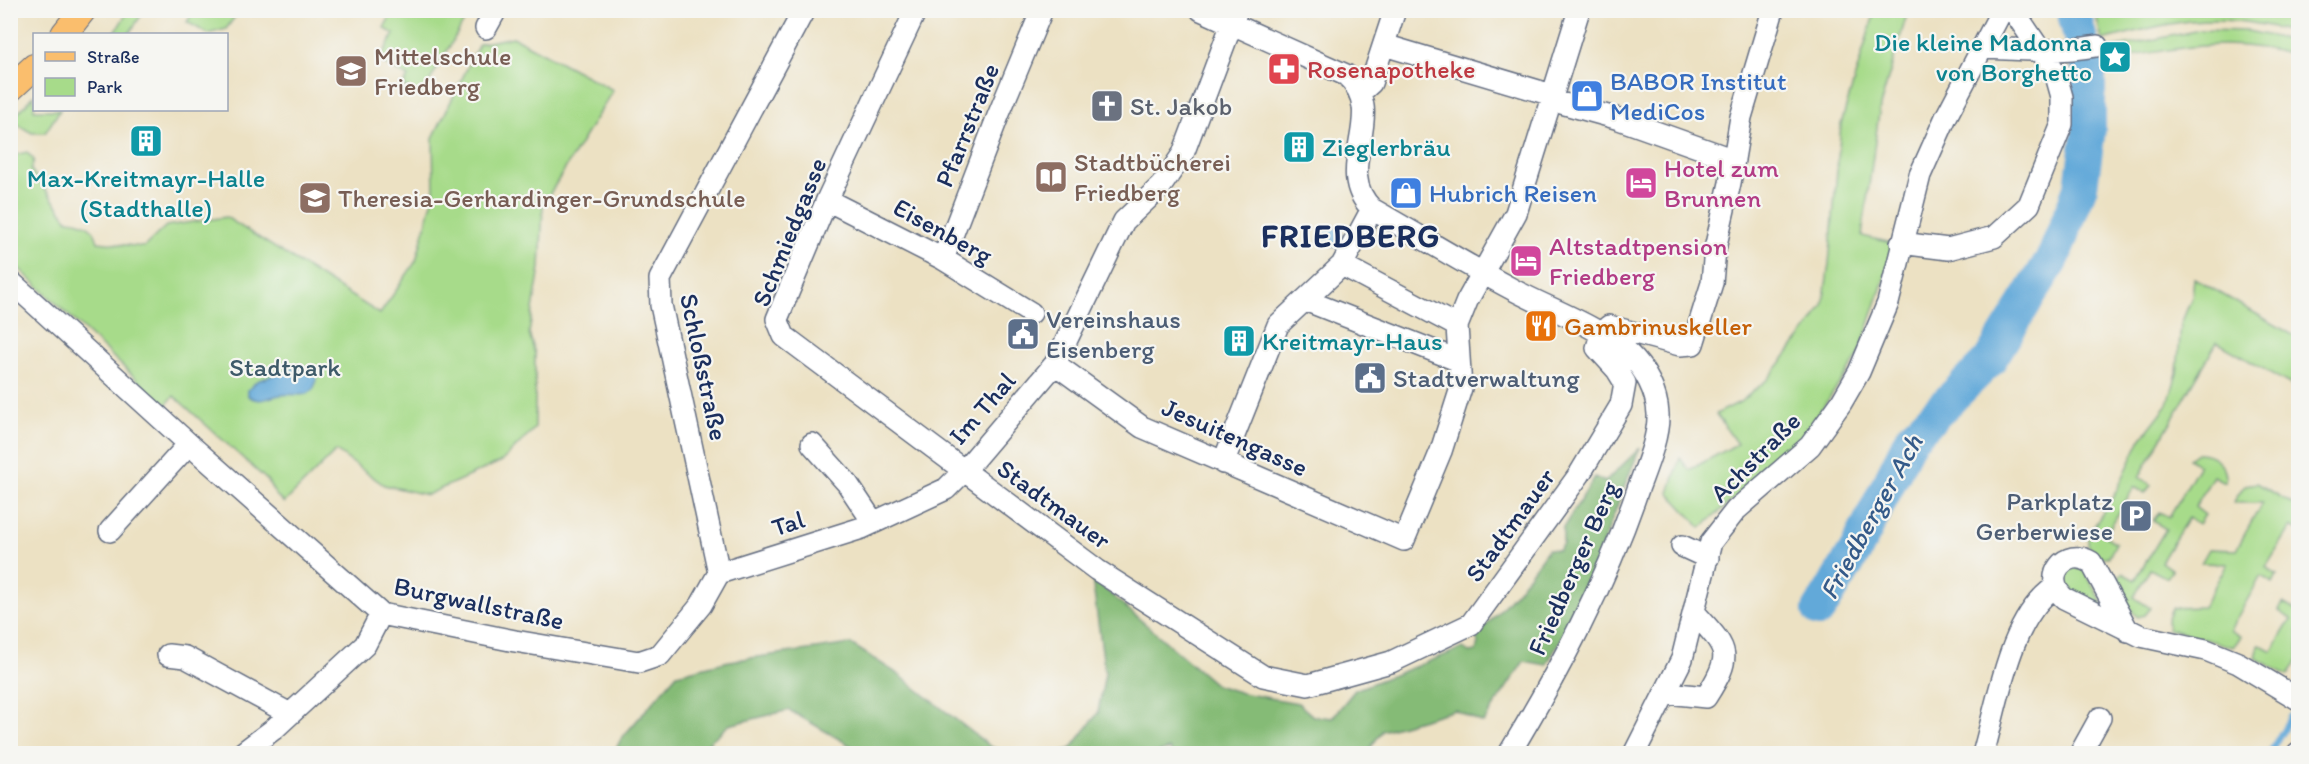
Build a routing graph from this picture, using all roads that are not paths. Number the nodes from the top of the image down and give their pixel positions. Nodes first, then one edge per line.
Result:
1 (82, 10) edge
2 (804, 10) edge
3 (916, 10) edge
4 (1042, 10) edge
5 (1201, 10) edge
6 (1395, 10) edge
7 (1579, 10) edge
8 (1773, 10) edge
9 (2002, 10) edge
10 (2013, 10) edge
11 (1234, 18) edge
12 (64, 33) edge
13 (1384, 45) junction
14 (2095, 46) dead end
15 (1984, 48) junction
16 (2042, 53) junction
17 (33, 68) edge
18 (10, 89) edge
19 (1361, 92) junction
20 (1551, 98) junction
21 (1734, 160) junction
22 (827, 200) junction
23 (1372, 209) junction
24 (1900, 243) junction
25 (943, 259) junction
26 (1342, 265) junction
27 (1484, 273) junction
28 (10, 281) edge
29 (1305, 300) junction
30 (1031, 313) dead end
31 (1457, 326) junction
32 (1601, 334) junction
33 (1457, 360) junction
34 (1055, 364) junction
35 (189, 444) junction
36 (813, 444) dead end
37 (1223, 463) junction
38 (964, 471) junction
39 (873, 522) junction
40 (110, 531) dead end
41 (1682, 546) dead end
42 (1708, 558) junction
43 (719, 573) junction
44 (2055, 587) junction
45 (1694, 612) junction
46 (381, 614) junction
47 (2128, 631) junction
48 (168, 655) dead end
49 (1667, 693) junction
50 (2298, 699) edge
51 (290, 714) junction
52 (2100, 718) dead end
53 (241, 753) edge
54 (1509, 753) edge
55 (1634, 753) edge
56 (1983, 753) edge
57 (2080, 753) edge

1 - 12 main road
2 - 43 street, Schloßstraße
3 - 22 street, Schmiedgasse
4 - 25 street, Pfarrstraße
5 - 11 street
6 - 13 street
7 - 20 street
8 - 21 street
9 - 15 street, Achstraße
10 - 16 street
11 - 19 street
11 - 34 street, Im Thal
13 - 19 street
13 - 20 street
14 - 16 street
15 - 16 street
15 - 24 street, Achstraße
16 - 24 street
17 - 18 main road
19 - 23 street
20 - 21 street
20 - 27 street
21 - 32 street
22 - 25 street, Eisenberg
22 - 38 street, Schmiedgasse
23 - 26 street
23 - 27 street, Friedberger Berg
24 - 42 street, Achstraße
25 - 30 street, Eisenberg
26 - 29 street
26 - 31 street
27 - 31 street
27 - 32 street, Friedberger Berg
28 - 35 street, Burgwallstraße
29 - 33 street
29 - 37 street
31 - 33 street
32 - 38 street, Stadtmauer
32 - 54 street, Friedberger Berg
33 - 37 street, Jesuitengasse
34 - 37 street, Jesuitengasse
34 - 38 street, Im Thal
35 - 40 street
35 - 46 street, Burgwallstraße
36 - 39 street
38 - 39 street, Tal
39 - 43 street, Tal
41 - 42 street
42 - 45 street, Achstraße
43 - 46 street, Burgwallstraße
44 - 47 street
44 - 47 street
44 - 56 street
45 - 49 street, Achstraße
45 - 49 street
46 - 51 street
47 - 50 street
48 - 51 street
49 - 55 street, Achstraße
51 - 53 street
52 - 57 street

